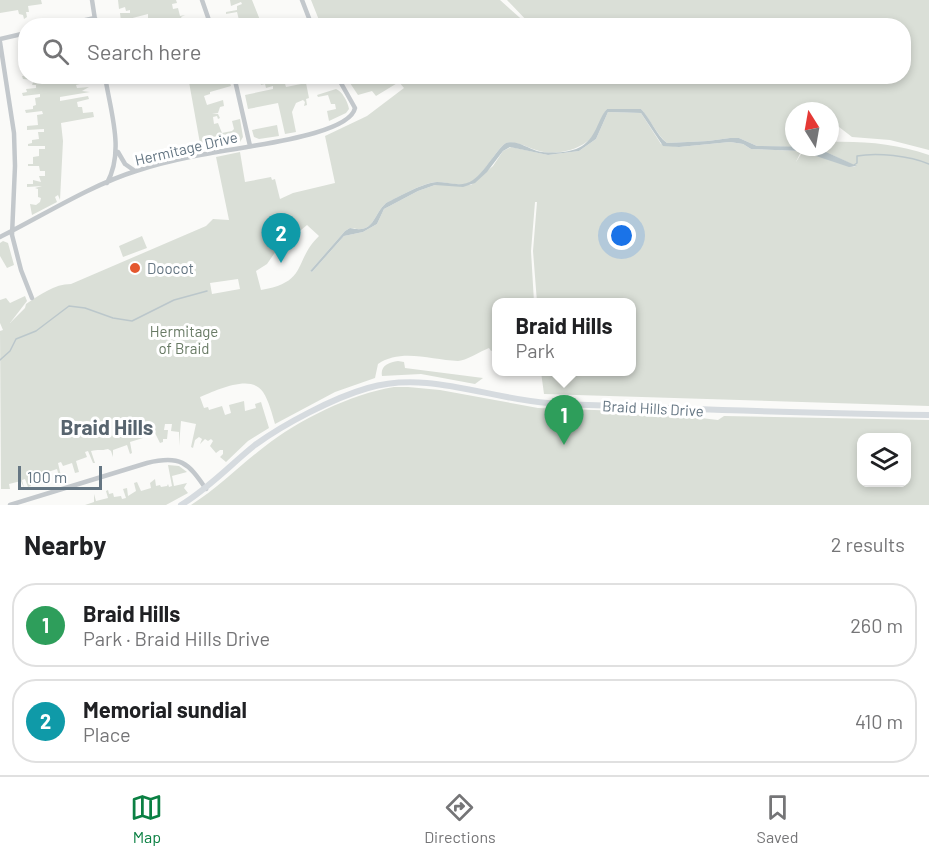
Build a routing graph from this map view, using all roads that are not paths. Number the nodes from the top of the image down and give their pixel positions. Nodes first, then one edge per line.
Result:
1 (92, 0) edge
2 (202, 0) edge
3 (302, 0) edge
4 (95, 18) edge
5 (208, 18) edge
6 (309, 18) edge
7 (18, 35) edge
8 (0, 40) edge
9 (106, 84) edge
10 (236, 84) edge
11 (342, 84) edge
12 (250, 147) junction
13 (117, 150) junction
14 (135, 171) junction
15 (107, 183) junction
16 (12, 231) junction
17 (0, 237) edge
18 (32, 298) dead end
19 (929, 415) edge
20 (206, 489) junction
21 (10, 505) edge
22 (181, 505) edge

1 - 4 street
2 - 5 street
3 - 6 street
7 - 8 street
8 - 16 street
9 - 13 street
10 - 12 street
11 - 12 street, Hermitage Drive
12 - 14 street, Hermitage Drive
13 - 14 street
13 - 15 street
14 - 15 street, Hermitage Drive
15 - 16 street, Hermitage Drive
16 - 17 street, Hermitage Drive
16 - 18 street
19 - 20 street, Braid Hills Drive
20 - 21 street
20 - 22 street, Braid Hills Drive

